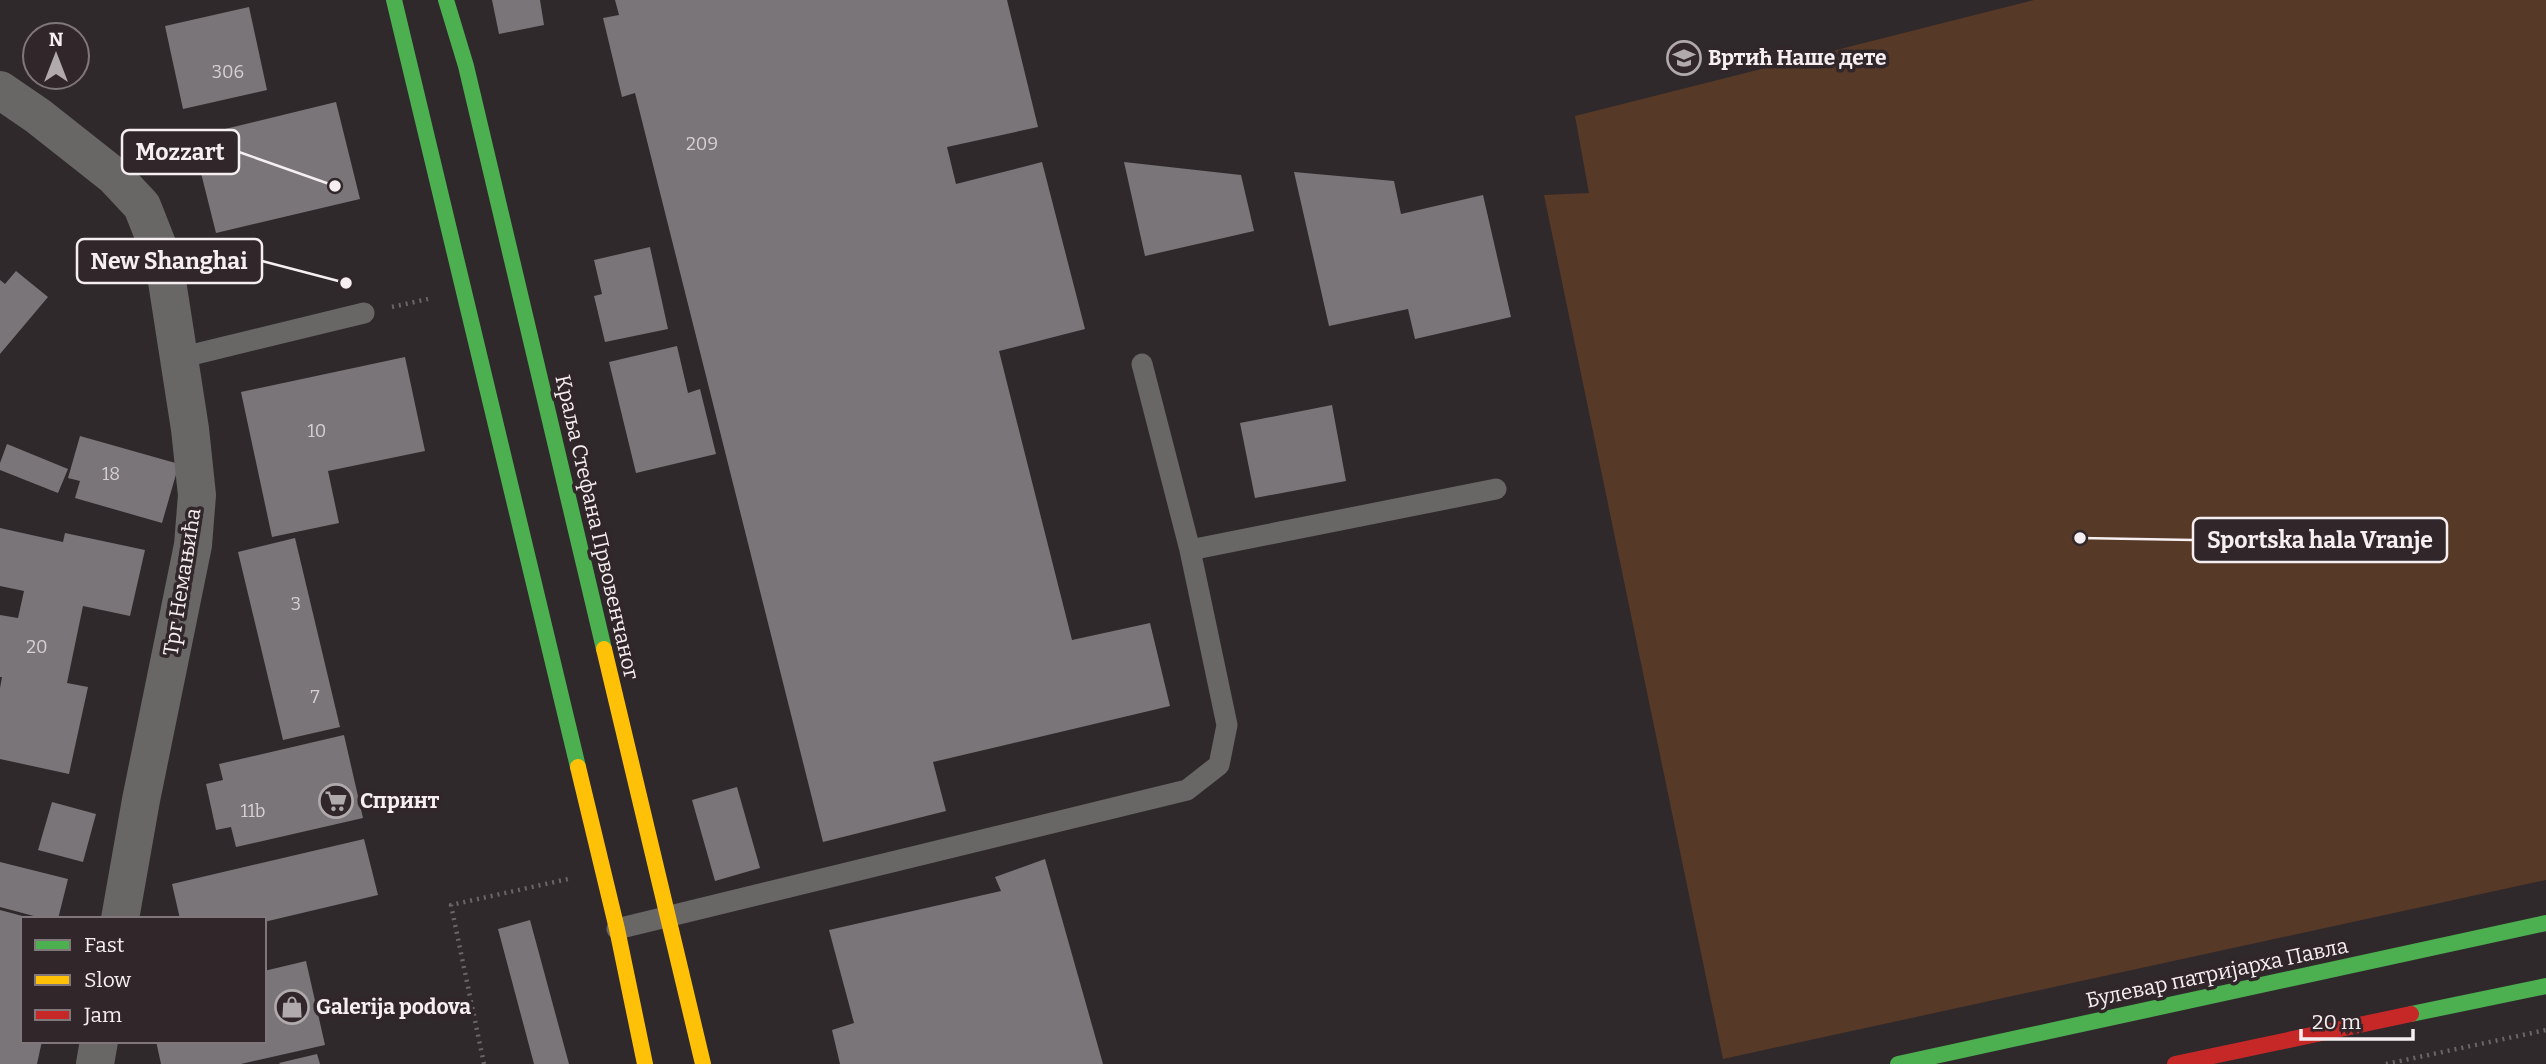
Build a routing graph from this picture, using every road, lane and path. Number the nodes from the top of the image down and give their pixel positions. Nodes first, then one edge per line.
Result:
1 (394, 0) edge
2 (446, 0) edge
3 (0, 90) edge
4 (463, 290) junction
5 (363, 313) joint
6 (179, 358) junction
7 (1142, 364) dead end
8 (1496, 489) dead end
9 (1190, 550) junction
10 (603, 872) junction
11 (120, 917) edge
12 (669, 917) junction
13 (2546, 923) edge
14 (617, 929) junction
15 (2546, 986) edge
16 (2546, 1030) edge
17 (99, 1043) edge
18 (95, 1064) edge
19 (484, 1064) edge
20 (645, 1064) edge
21 (704, 1064) edge
22 (1898, 1064) edge
23 (2175, 1064) edge
24 (2386, 1064) edge

1 - 4 street
2 - 12 street, Краља Стефана Првовенчаног
3 - 6 street, Трг Немањића
4 - 5 path
4 - 10 street
5 - 6 lane
6 - 11 street, Трг Немањића
7 - 9 lane
8 - 9 lane
9 - 12 lane
10 - 14 street
10 - 19 path
12 - 14 lane
12 - 21 street, Краља Стефана Првовенчаног
13 - 22 street, Булевар патријарха Павла
14 - 20 street
15 - 23 street
16 - 24 path
17 - 18 street

